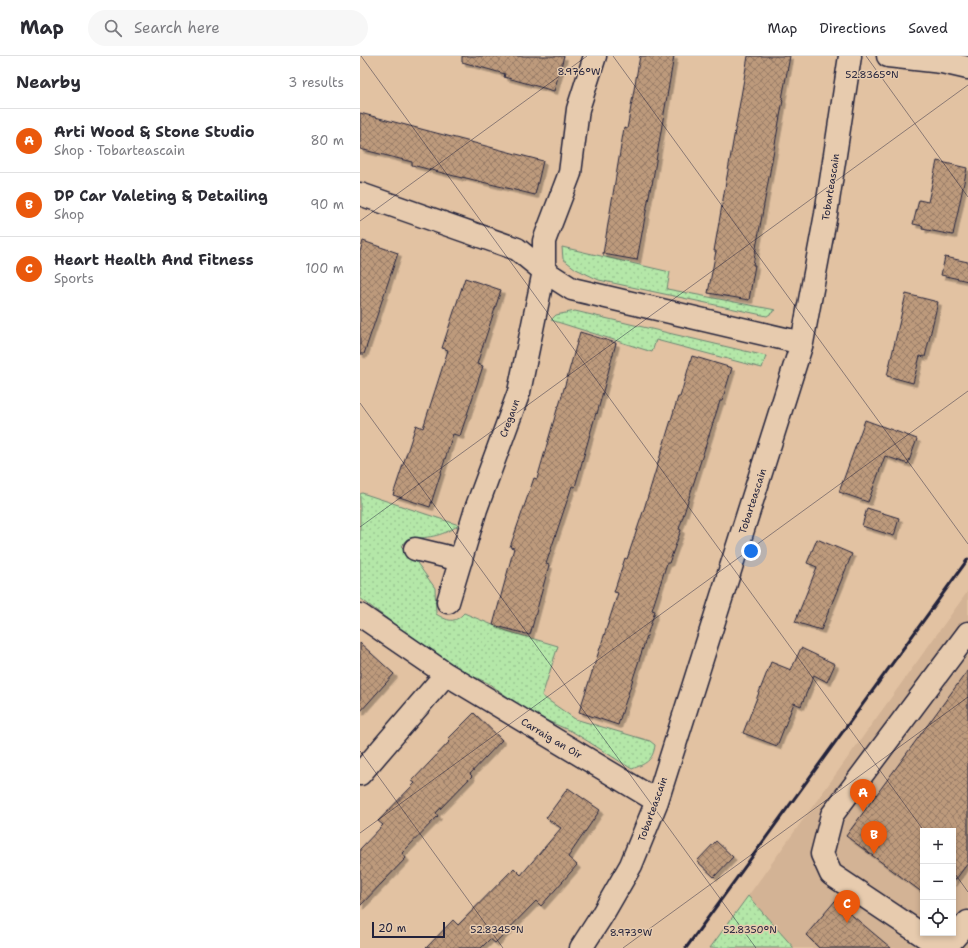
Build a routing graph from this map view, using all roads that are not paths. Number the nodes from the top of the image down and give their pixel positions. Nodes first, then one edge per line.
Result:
1 (595, 56) edge
2 (850, 56) edge
3 (888, 56) edge
4 (968, 68) edge
5 (360, 194) edge
6 (544, 271) junction
7 (802, 343) junction
8 (415, 550) dead end
9 (461, 560) junction
10 (448, 602) dead end
11 (360, 615) edge
12 (968, 633) edge
13 (446, 674) junction
14 (360, 774) edge
15 (657, 801) junction
16 (968, 922) edge
17 (581, 948) edge
18 (944, 948) edge

1 - 6 street, Cregaun
2 - 7 street, Tobarteascain
3 - 4 street
5 - 6 street
6 - 7 street
6 - 9 street, Cregaun
7 - 15 street, Tobarteascain
8 - 9 street
9 - 10 street, Cregaun
11 - 13 street, Carraig an Oir
12 - 18 street
13 - 14 street
13 - 15 street, Carraig an Oir
15 - 17 street, Tobarteascain
16 - 18 street

